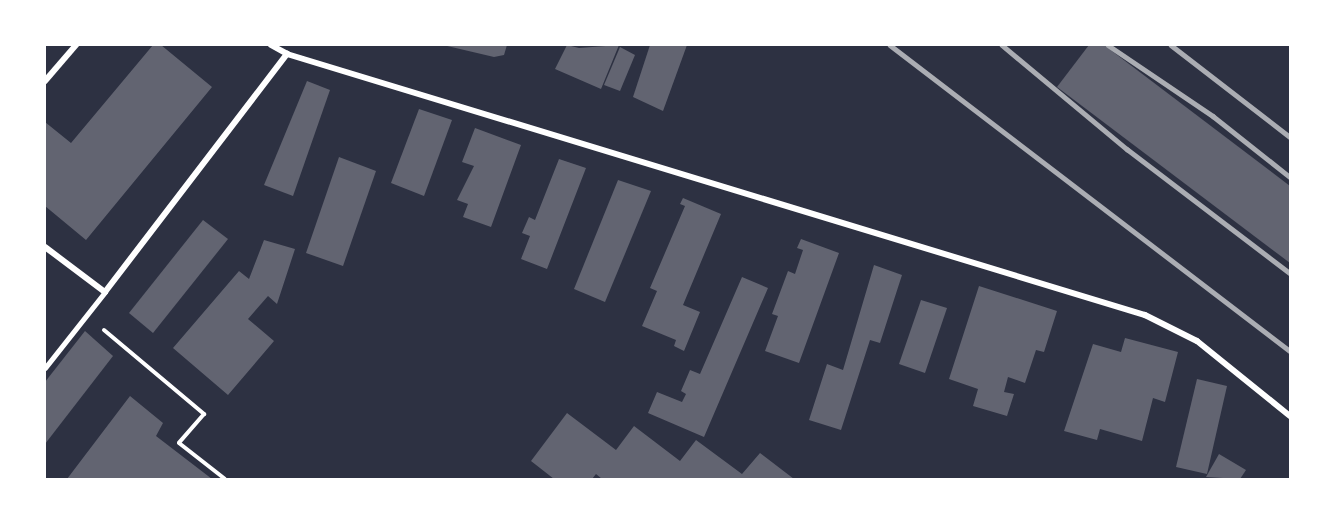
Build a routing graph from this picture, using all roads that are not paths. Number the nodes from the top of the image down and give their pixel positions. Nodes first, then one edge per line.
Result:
1 (76, 45) edge
2 (272, 45) edge
3 (287, 54) junction
4 (45, 81) edge
5 (45, 248) edge
6 (105, 292) junction
7 (45, 368) edge
8 (1290, 416) edge

1 - 4 street
2 - 3 street
3 - 6 street
3 - 8 street
5 - 6 street
6 - 7 lane

